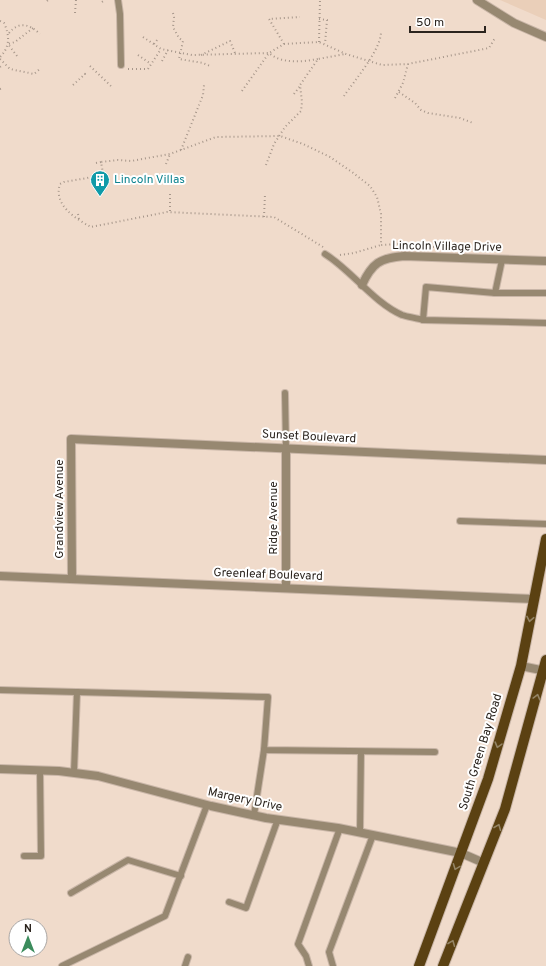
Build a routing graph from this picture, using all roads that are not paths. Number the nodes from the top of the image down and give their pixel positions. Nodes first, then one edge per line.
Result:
1 (118, 0) edge
2 (477, 0) edge
3 (546, 37) edge
4 (121, 65) dead end
5 (325, 251) road end
6 (502, 260) junction
7 (546, 261) edge
8 (362, 285) junction
9 (495, 293) junction
10 (546, 293) edge
11 (423, 320) junction
12 (546, 323) edge
13 (286, 393) dead end
14 (71, 439) joint
15 (286, 448) junction
16 (546, 460) edge
17 (460, 520) dead end
18 (546, 524) edge
19 (546, 539) edge
20 (0, 576) edge
21 (72, 579) junction
22 (286, 587) junction
23 (534, 599) junction
24 (546, 660) edge
25 (521, 666) junction
26 (545, 671) edge
27 (0, 690) edge
28 (78, 692) junction
29 (264, 750) junction
30 (361, 752) junction
31 (435, 752) dead end
32 (0, 769) edge
33 (40, 770) junction
34 (74, 772) junction
35 (207, 805) junction
36 (254, 815) junction
37 (278, 820) junction
38 (340, 828) junction
39 (360, 832) junction
40 (373, 835) junction
41 (461, 853) junction
42 (24, 856) dead end
43 (484, 863) junction
44 (181, 876) junction
45 (71, 893) dead end
46 (229, 902) dead end
47 (188, 957) dead end
48 (62, 966) edge
49 (185, 966) edge
50 (309, 966) edge
51 (333, 966) edge
52 (419, 966) edge
53 (443, 966) edge

1 - 4 lane
2 - 3 street
5 - 8 lane
6 - 7 street, Lincoln Village Drive
6 - 8 street, Lincoln Village Drive
6 - 9 lane
8 - 11 lane
9 - 10 lane
9 - 11 lane
11 - 12 lane
13 - 15 lane
14 - 15 street, Sunset Boulevard
14 - 21 street, Grandview Avenue
15 - 16 street, Sunset Boulevard
15 - 22 street, Ridge Avenue
17 - 18 lane
19 - 23 main road, South Green Bay Road
20 - 21 street, Greenleaf Boulevard
21 - 22 street, Greenleaf Boulevard
22 - 23 street, Greenleaf Boulevard
23 -> 25 main road, South Green Bay Road
24 - 26 main road
25 - 26 street
25 -> 41 main road, South Green Bay Road
43 -> 26 main road
27 - 28 lane
28 - 29 lane
28 - 34 lane
29 - 30 lane
29 - 36 lane
30 - 31 lane
30 - 39 lane
32 - 33 street, Margery Drive
33 - 34 street, Margery Drive
33 - 42 lane
34 - 35 street, Margery Drive
35 - 36 street, Margery Drive
35 - 44 lane
36 - 37 street, Margery Drive
37 - 38 street, Margery Drive
37 - 46 lane
38 - 39 street, Margery Drive
38 - 50 lane
39 - 40 street, Margery Drive
40 - 41 street, Margery Drive
40 - 51 lane
41 - 43 street, Margery Drive
41 -> 52 main road, South Green Bay Road
53 -> 43 main road
44 - 45 lane
44 - 48 lane
47 - 49 lane

